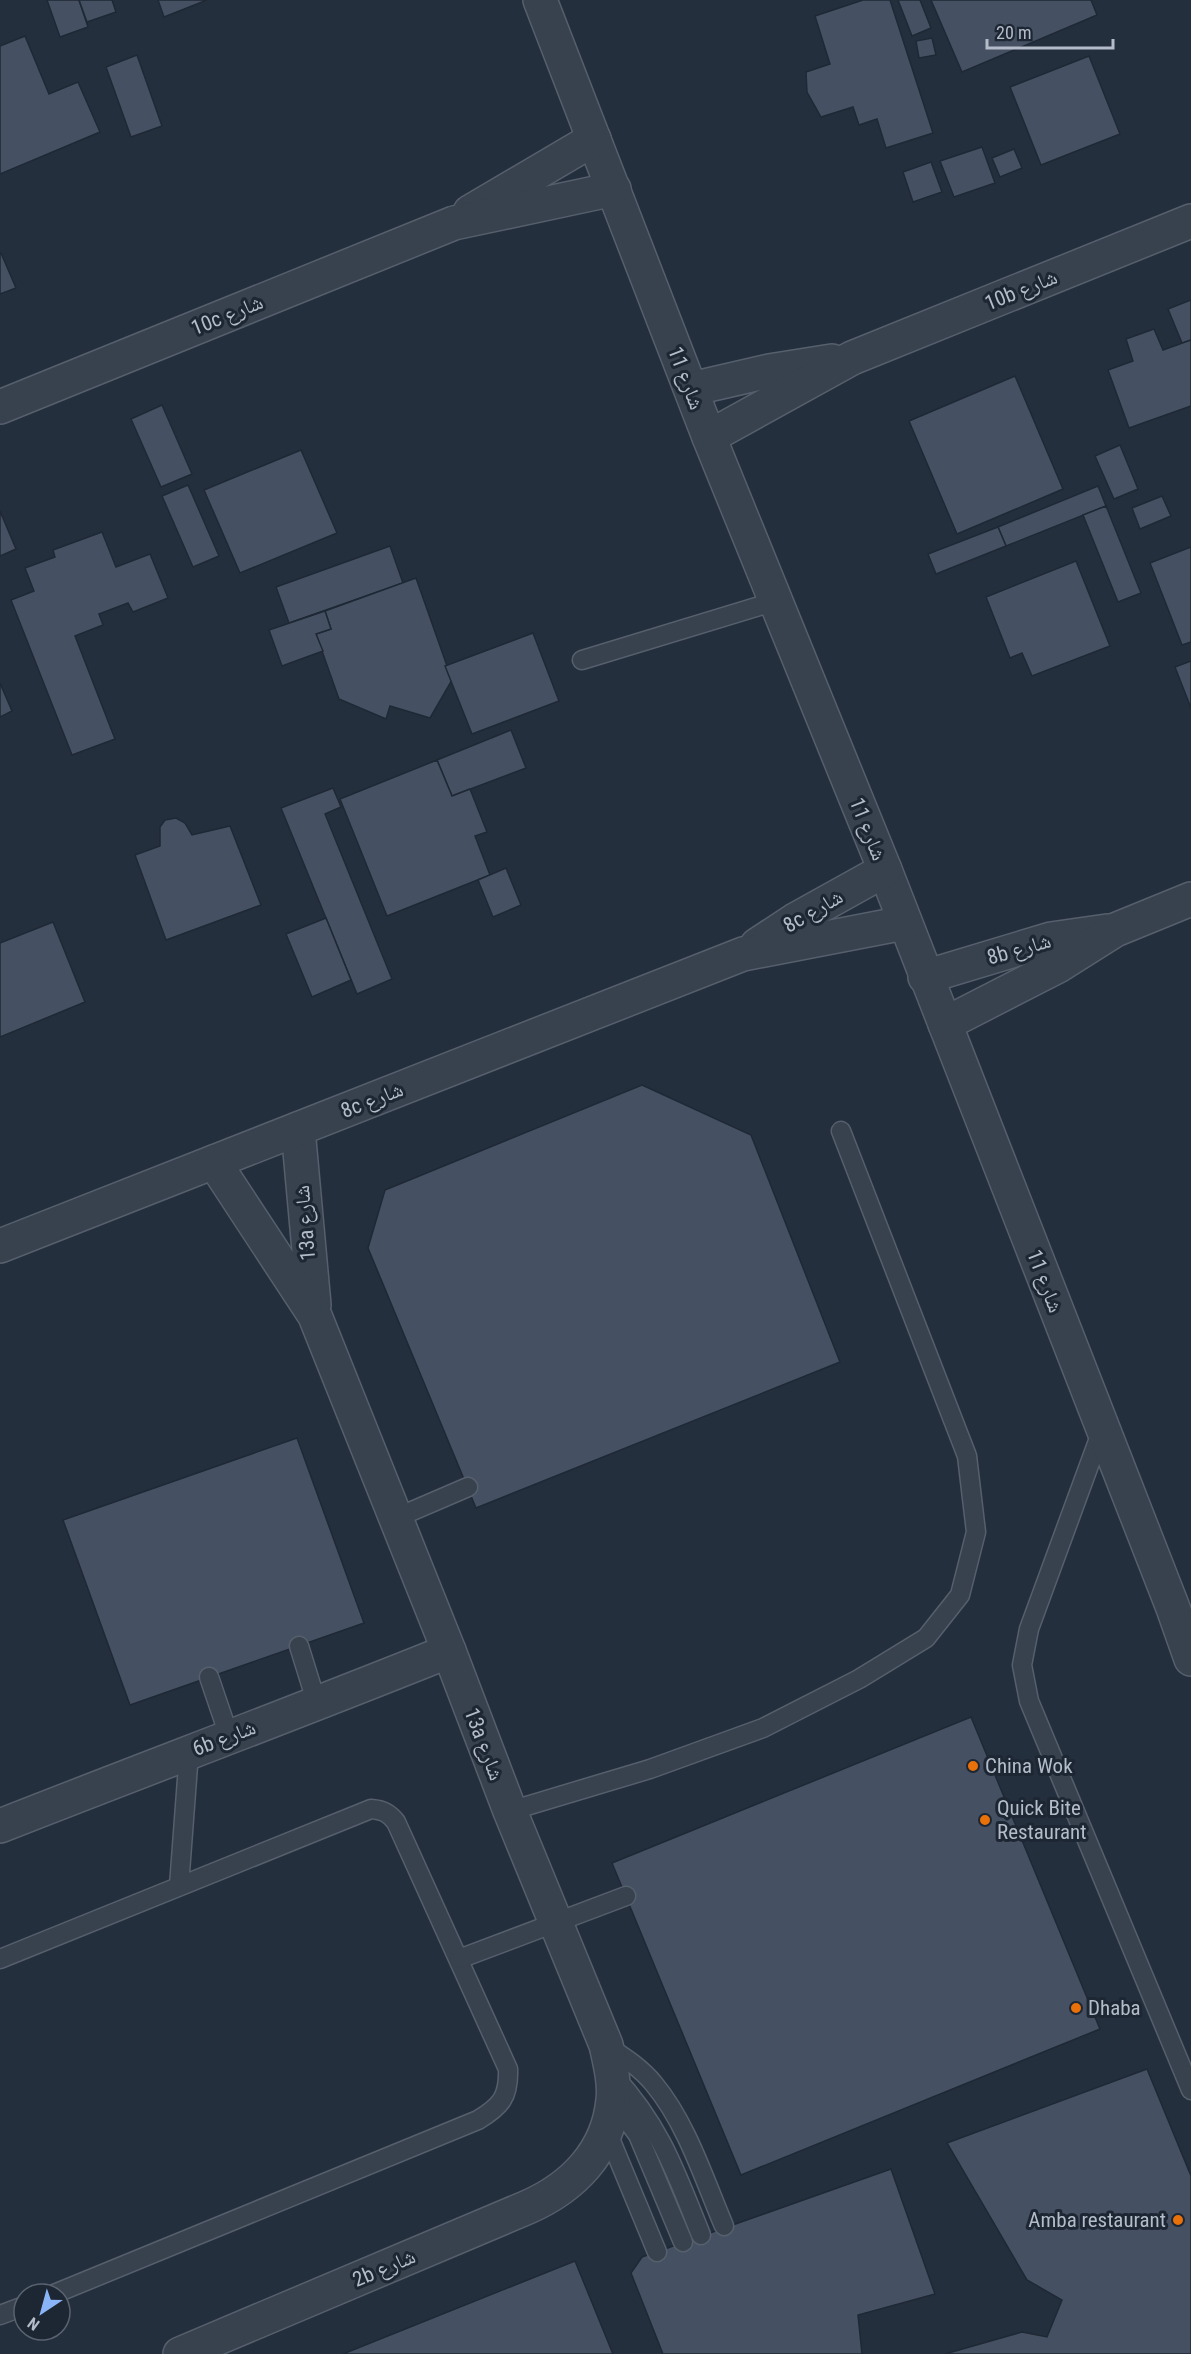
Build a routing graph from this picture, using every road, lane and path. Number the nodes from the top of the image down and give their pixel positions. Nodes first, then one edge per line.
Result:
1 (540, 0) edge
2 (594, 139) junction
3 (614, 189) junction
4 (1191, 221) edge
5 (454, 223) junction
6 (852, 358) junction
7 (691, 389) junction
8 (0, 407) edge
9 (709, 437) junction
10 (776, 601) junction
11 (582, 660) dead end
12 (885, 870) junction
13 (1191, 899) edge
14 (904, 923) junction
15 (1114, 930) junction
16 (743, 954) junction
17 (925, 977) junction
18 (945, 1024) junction
19 (298, 1129) junction
20 (842, 1131) dead end
21 (214, 1162) junction
22 (0, 1246) edge
23 (315, 1316) junction
24 (1103, 1428) junction
25 (468, 1487) dead end
26 (396, 1518) junction
27 (298, 1646) dead end
28 (448, 1651) junction
29 (1191, 1659) edge
30 (209, 1677) dead end
31 (317, 1704) junction
32 (228, 1736) junction
33 (189, 1752) junction
34 (510, 1811) junction
35 (0, 1826) edge
36 (179, 1886) junction
37 (626, 1896) dead end
38 (557, 1922) junction
39 (0, 1959) edge
40 (459, 1959) junction
41 (610, 2088) junction
42 (1191, 2090) edge
43 (724, 2226) dead end
44 (701, 2235) dead end
45 (683, 2242) dead end
46 (657, 2252) dead end
47 (72, 2287) edge
48 (180, 2354) edge

1 - 2 street, شارع 11
2 - 3 street, شارع 11
2 - 5 street, 10c شارع
3 - 5 street, 10c شارع
3 - 7 street, شارع 11
4 - 6 street, 10b شارع
5 - 8 street, 10c شارع
6 - 7 street, 10b شارع
6 - 9 street, 10b شارع
7 - 9 street, شارع 11
9 - 10 street, شارع 11
10 - 11 lane
10 - 12 street, شارع 11
12 - 14 street, شارع 11
12 - 16 street, 8c شارع
13 - 15 street, 8b شارع
14 - 16 street, 8c شارع
14 - 17 street, شارع 11
15 - 17 street, 8b شارع
15 - 18 street, 8b شارع
16 - 19 street, 8c شارع
17 - 18 street, شارع 11
18 - 24 street, شارع 11
19 - 21 street, 8c شارع
19 - 23 street, 13a شارع
20 - 34 lane
21 - 22 street, 8c شارع
21 - 23 street, 13a شارع
23 - 26 street, 13a شارع
24 - 29 street, شارع 11
24 - 42 lane
25 - 26 lane
26 - 28 street, 13a شارع
27 - 31 lane
28 - 31 street, 6b شارع
28 - 34 street, 13a شارع
30 - 32 lane
31 - 32 street, 6b شارع
32 - 33 street, 6b شارع
33 - 35 street, 6b شارع
33 - 36 lane
34 - 38 street, 13a شارع
36 - 39 lane
36 - 40 lane
37 - 38 lane
38 - 40 lane
38 - 41 street, 13a شارع
40 - 47 lane
41 - 43 lane
41 - 44 lane
41 - 45 lane
41 - 46 lane
41 - 48 street, 2b شارع

